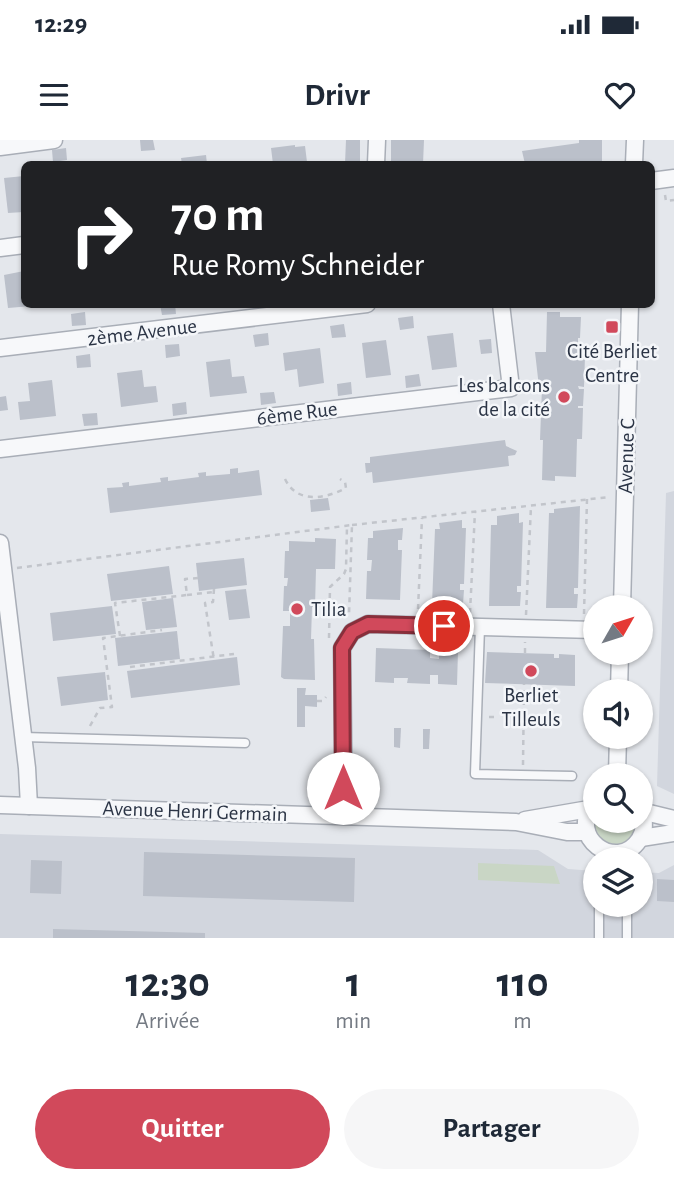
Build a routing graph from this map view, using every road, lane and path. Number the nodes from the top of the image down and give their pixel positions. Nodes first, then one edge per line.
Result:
1 (54, 140) edge
2 (377, 140) edge
3 (635, 140) edge
4 (0, 147) edge
5 (376, 161) edge
6 (634, 161) edge
7 (674, 178) edge
8 (655, 180) edge
9 (21, 245) edge
10 (0, 248) edge
11 (334, 308) edge
12 (501, 308) edge
13 (630, 308) edge
14 (0, 348) edge
15 (0, 449) edge
16 (285, 479) dead end
17 (340, 479) dead end
18 (625, 497) junction
19 (587, 499) junction
20 (531, 505) junction
21 (475, 512) junction
22 (422, 518) junction
23 (352, 525) junction
24 (347, 526) junction
25 (0, 543) edge
26 (3, 570) junction
27 (198, 578) dead end
28 (187, 595) junction
29 (588, 595) edge
30 (622, 595) edge
31 (418, 625) junction
32 (475, 627) junction
33 (526, 629) junction
34 (162, 630) dead end
35 (583, 630) edge
36 (352, 632) junction
37 (120, 636) junction
38 (328, 641) dead end
39 (525, 653) dead end
40 (234, 654) dead end
41 (213, 658) junction
42 (130, 667) dead end
43 (524, 684) dead end
44 (327, 696) dead end
45 (317, 701) dead end
46 (23, 737) junction
47 (83, 738) junction
48 (245, 743) dead end
49 (523, 775) junction
50 (572, 776) dead end
51 (0, 805) edge
52 (29, 806) junction
53 (583, 807) edge
54 (653, 813) edge
55 (344, 816) junction
56 (674, 819) edge
57 (516, 822) junction
58 (583, 832) edge
59 (642, 833) edge
60 (674, 833) edge
61 (641, 838) junction
62 (633, 847) edge
63 (627, 917) edge
64 (599, 919) joint
65 (599, 938) edge
66 (606, 938) edge
67 (627, 938) edge

1 - 4 street
2 - 5 street
3 - 6 street
7 - 8 street
9 - 10 street
11 - 14 street, 2ème Avenue
12 - 15 street, 6ème Rue
13 - 18 street, Avenue C
16 - 17 path
18 - 19 path
18 - 30 street, Avenue C
19 - 20 path
19 - 29 path
20 - 21 path
20 - 33 path
21 - 22 path
21 - 32 path
22 - 23 path
22 - 31 path
23 - 24 path
23 - 36 path
24 - 26 path
24 - 38 path
25 - 26 street
26 - 46 street
27 - 28 path
28 - 37 path
28 - 41 path
31 - 32 street
31 - 36 street
32 - 33 street
32 - 49 lane
33 - 35 street
33 - 39 path
34 - 37 path
36 - 55 street
37 - 47 path
40 - 41 path
41 - 42 path
43 - 49 path
44 - 45 path
46 - 47 lane
46 - 52 street
47 - 48 lane
49 - 50 lane
51 - 52 street, Avenue Henri Germain
52 - 55 street, Avenue Henri Germain
53 - 57 street, Avenue Henri Germain
54 - 56 street
55 - 57 street, Avenue Henri Germain
57 - 58 street, Avenue Henri Germain
59 - 61 street
60 - 61 street
61 - 62 street
63 - 67 lane
64 - 65 lane
64 - 66 lane

